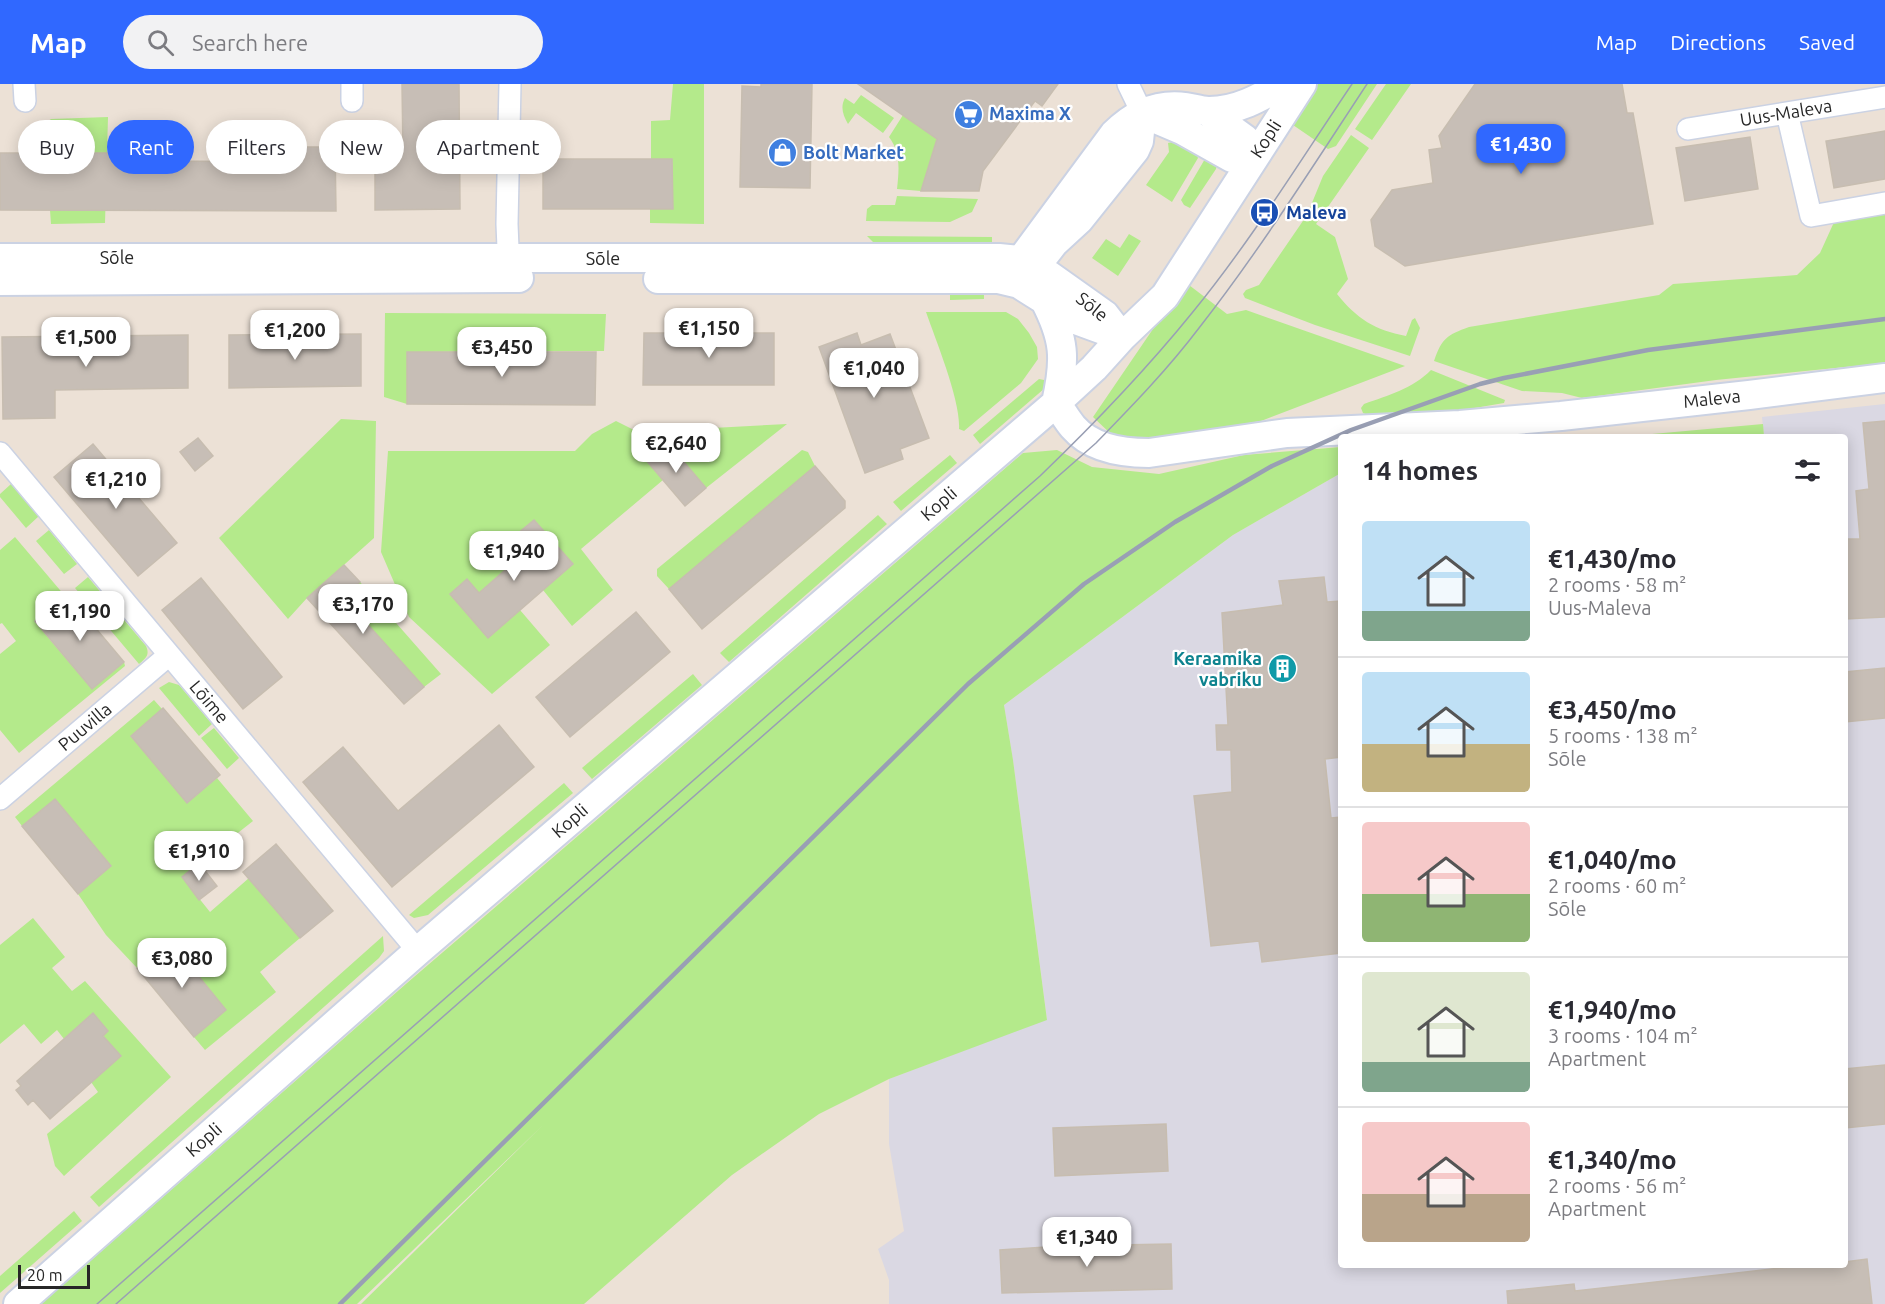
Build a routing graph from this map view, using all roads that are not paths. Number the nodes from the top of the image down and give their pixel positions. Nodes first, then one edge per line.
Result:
1 (510, 84) edge
2 (1128, 84) edge
3 (1283, 84) edge
4 (1302, 84) edge
5 (1885, 97) edge
6 (1208, 112) junction
7 (1142, 113) junction
8 (1787, 113) junction
9 (1688, 129) dead end
10 (1244, 150) junction
11 (1885, 203) edge
12 (0, 258) edge
13 (509, 269) junction
14 (1025, 270) junction
15 (0, 281) edge
16 (1044, 298) junction
17 (1122, 337) junction
18 (1885, 378) edge
19 (1056, 403) junction
20 (0, 453) edge
21 (169, 655) junction
22 (0, 799) edge
23 (418, 951) junction
24 (18, 1304) edge

1 - 13 street
2 - 7 street
3 - 6 street
3 - 10 street, Kopli
4 - 10 street, Kopli
5 - 8 street, Uus-Maleva
6 - 7 street
6 - 10 street
7 - 10 street
7 - 14 street
8 - 9 street, Uus-Maleva
8 - 11 street
10 - 17 street, Kopli
12 - 13 street, Sõle
13 - 14 street, Sõle
13 - 15 street, Sõle
14 - 16 street, Sõle
14 - 17 street, Sõle
16 - 17 street, Sõle
16 - 19 street
17 - 19 street, Kopli
18 - 19 street, Maleva
19 - 23 street, Kopli
20 - 21 street, Lõime
21 - 22 street, Puuvilla
21 - 23 street, Lõime
23 - 24 street, Kopli

